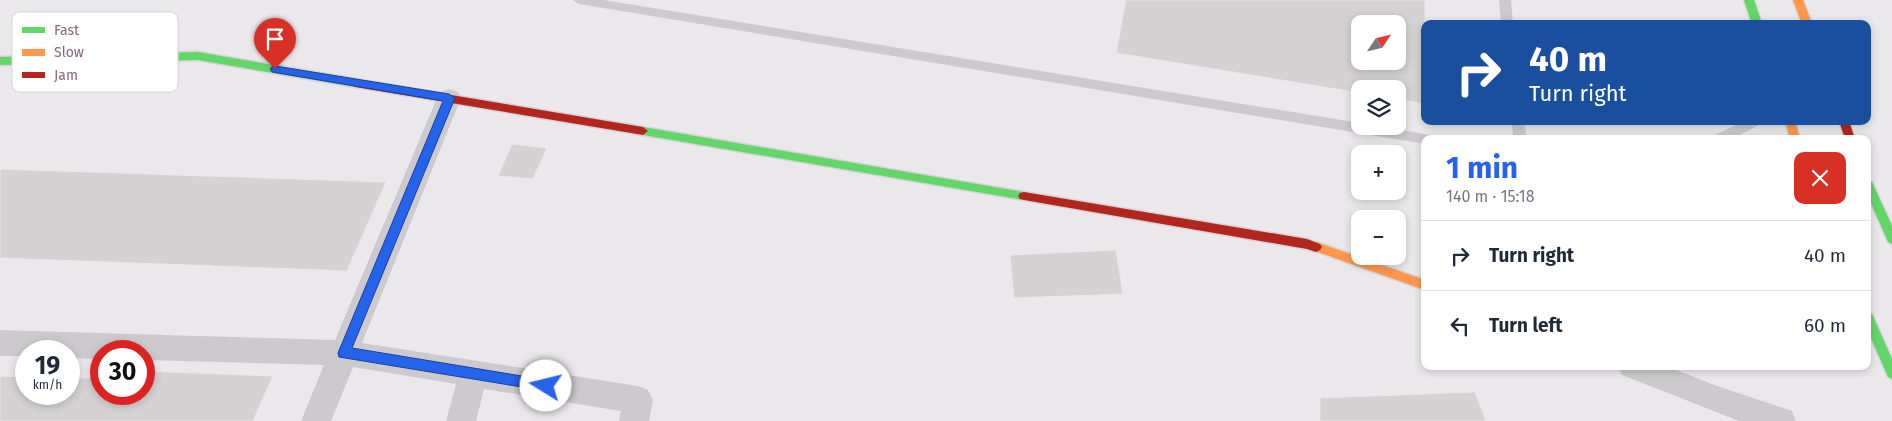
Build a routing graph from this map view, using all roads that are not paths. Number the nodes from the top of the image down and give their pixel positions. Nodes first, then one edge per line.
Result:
1 (579, 0) edge
2 (1505, 0) edge
3 (1749, 0) edge
4 (1798, 0) edge
5 (1508, 20) edge
6 (1756, 20) edge
7 (1806, 20) edge
8 (178, 57) edge
9 (449, 98) junction
10 (1748, 125) edge
11 (1728, 135) edge
12 (1421, 138) edge
13 (1871, 192) edge
14 (1892, 240) edge
15 (1421, 284) edge
16 (1871, 325) edge
17 (0, 343) edge
18 (344, 353) junction
19 (1642, 370) edge
20 (1892, 373) edge
21 (473, 374) junction
22 (316, 421) edge
23 (461, 421) edge
24 (634, 421) edge
25 (1781, 421) edge

1 - 12 lane
2 - 5 lane
3 - 6 main road
4 - 7 main road
8 - 9 main road
9 - 15 main road
9 - 18 street
10 - 11 lane
13 - 14 main road
16 - 20 main road
17 - 18 street
18 - 21 street
18 - 22 street
19 - 25 street
21 - 23 street
21 - 24 street

